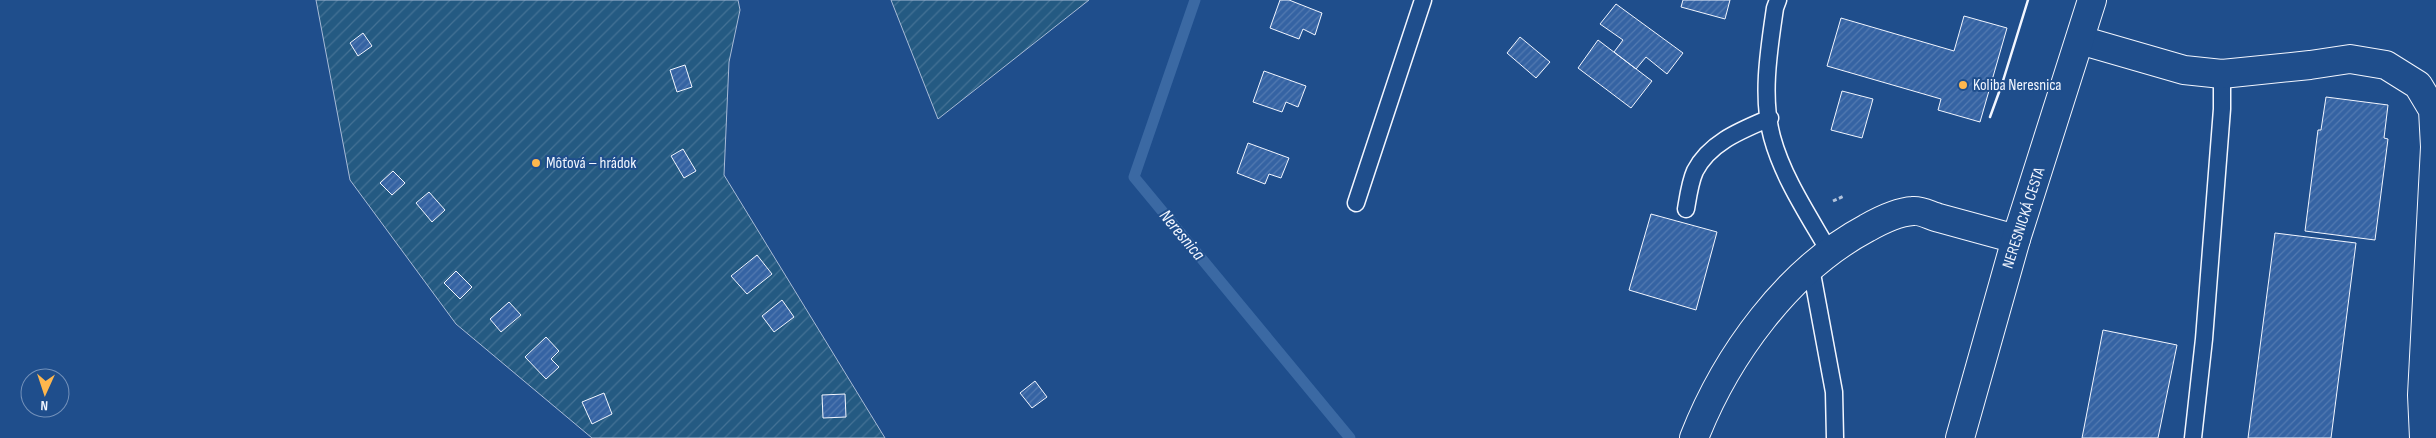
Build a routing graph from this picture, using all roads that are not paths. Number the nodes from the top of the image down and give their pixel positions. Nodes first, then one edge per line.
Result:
1 (1423, 0) edge
2 (1778, 0) edge
3 (2092, 0) edge
4 (2080, 40) junction
5 (2222, 74) junction
6 (1770, 118) junction
7 (1356, 203) dead end
8 (1686, 209) dead end
9 (2016, 239) junction
10 (1821, 260) junction
11 (1694, 438) edge
12 (1835, 438) edge
13 (1960, 438) edge
14 (2193, 438) edge
15 (2424, 438) edge

1 - 7 lane
2 - 6 lane
3 - 4 street, NERESNICKÁ CESTA
4 - 5 street
4 - 9 street, NERESNICKÁ CESTA
5 - 14 lane
5 - 15 street
6 - 8 lane
6 - 10 lane
9 - 10 street
9 - 13 street, NERESNICKÁ CESTA
10 - 11 street
10 - 12 lane

